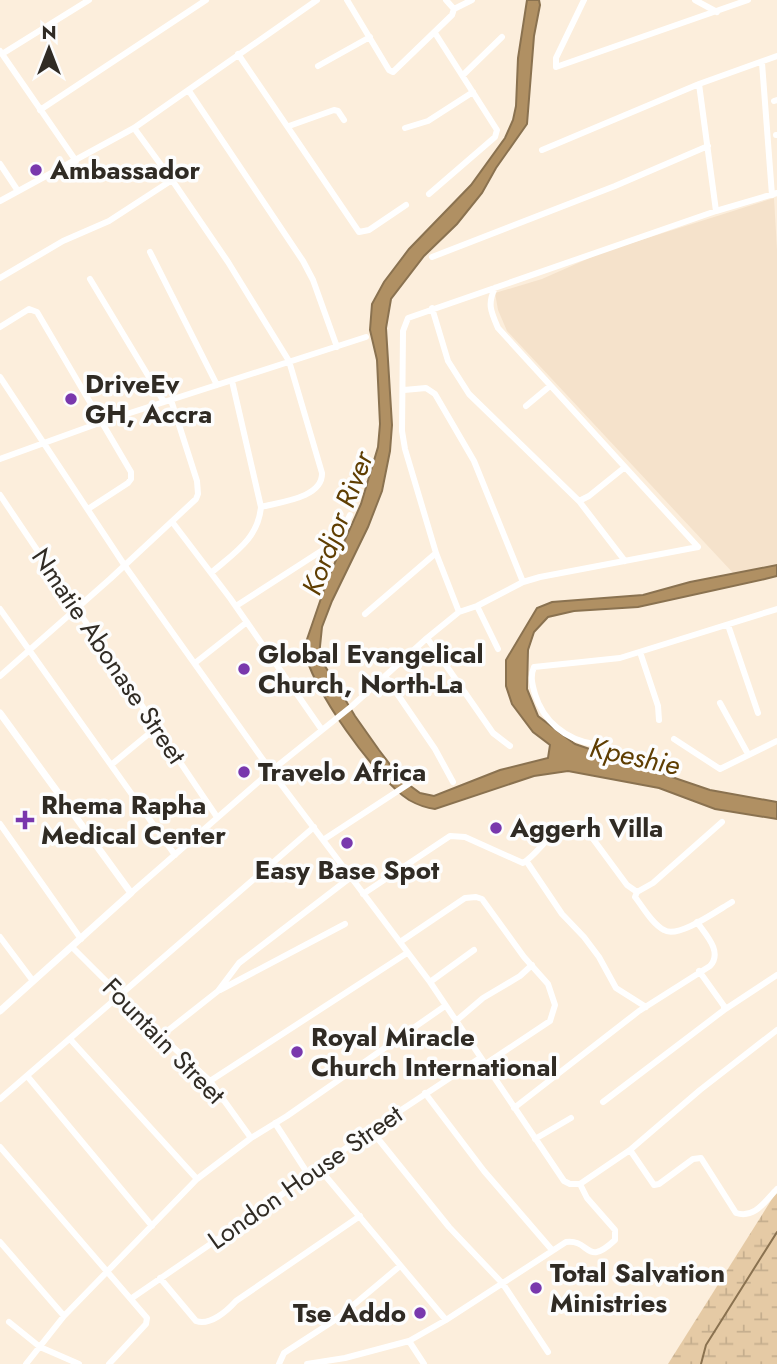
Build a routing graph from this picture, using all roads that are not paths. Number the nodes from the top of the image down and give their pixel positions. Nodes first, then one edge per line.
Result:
1 (89, 0) edge
2 (206, 0) edge
3 (347, 0) edge
4 (446, 0) edge
5 (472, 0) edge
6 (584, 0) edge
7 (695, 0) edge
8 (748, 0) edge
9 (313, 1) edge
10 (454, 9) junction
11 (717, 12) junction
12 (435, 33) junction
13 (370, 37) junction
14 (502, 37) dead end
15 (1, 53) edge
16 (238, 54) junction
17 (777, 56) edge
18 (762, 63) junction
19 (318, 66) dead end
20 (463, 75) junction
21 (699, 84) junction
22 (189, 91) junction
23 (473, 92) junction
24 (40, 110) junction
25 (344, 120) dead end
26 (289, 126) junction
27 (134, 128) junction
28 (405, 128) dead end
29 (708, 146) junction
30 (542, 150) dead end
31 (76, 161) junction
32 (0, 164) edge
33 (172, 180) junction
34 (18, 191) junction
35 (429, 194) dead end
36 (775, 194) edge
37 (0, 201) edge
38 (406, 205) dead end
39 (716, 211) junction
40 (150, 252) dead end
41 (432, 257) dead end
42 (0, 278) edge
43 (90, 279) dead end
44 (495, 288) junction
45 (432, 308) junction
46 (0, 327) edge
47 (366, 337) dead end
48 (337, 347) junction
49 (289, 361) junction
50 (0, 377) edge
51 (232, 381) junction
52 (217, 385) junction
53 (550, 386) junction
54 (404, 390) junction
55 (167, 401) junction
56 (526, 406) dead end
57 (102, 422) junction
58 (43, 444) junction
59 (0, 459) edge
60 (625, 467) junction
61 (0, 495) edge
62 (579, 501) junction
63 (261, 507) junction
64 (88, 509) junction
65 (350, 514) dead end
66 (173, 523) junction
67 (436, 553) junction
68 (625, 561) junction
69 (125, 566) junction
70 (211, 573) junction
71 (523, 582) junction
72 (236, 606) junction
73 (477, 606) junction
74 (77, 608) junction
75 (0, 609) edge
76 (777, 609) edge
77 (459, 612) junction
78 (365, 614) dead end
79 (247, 622) junction
80 (728, 625) junction
81 (427, 638) junction
82 (498, 649) dead end
83 (29, 651) junction
84 (640, 652) junction
85 (195, 663) junction
86 (0, 676) edge
87 (386, 676) junction
88 (720, 703) dead end
89 (0, 713) edge
90 (758, 713) dead end
91 (659, 720) dead end
92 (157, 727) junction
93 (322, 730) junction
94 (674, 739) dead end
95 (777, 741) edge
96 (594, 744) dead end
97 (510, 746) dead end
98 (748, 754) junction
99 (111, 765) junction
100 (271, 771) junction
101 (453, 782) dead end
102 (410, 783) dead end
103 (217, 817) junction
104 (722, 822) dead end
105 (0, 824) edge
106 (314, 827) junction
107 (323, 840) junction
108 (175, 855) junction
109 (527, 862) junction
110 (351, 877) junction
111 (637, 892) junction
112 (131, 893) junction
113 (363, 894) junction
114 (732, 902) dead end
115 (697, 922) junction
116 (345, 923) dead end
117 (0, 937) edge
118 (81, 939) junction
119 (400, 942) junction
120 (72, 947) junction
121 (474, 950) dead end
122 (407, 953) junction
123 (532, 965) junction
124 (699, 971) junction
125 (777, 975) edge
126 (33, 981) junction
127 (430, 982) junction
128 (218, 991) junction
129 (118, 994) junction
130 (445, 1006) junction
131 (646, 1007) junction
132 (724, 1010) junction
133 (0, 1011) edge
134 (456, 1021) junction
135 (777, 1030) edge
136 (161, 1036) junction
137 (70, 1039) junction
138 (480, 1058) junction
139 (485, 1065) junction
140 (28, 1077) junction
141 (210, 1081) junction
142 (425, 1093) junction
143 (0, 1099) edge
144 (603, 1102) dead end
145 (514, 1108) junction
146 (571, 1118) dead end
147 (275, 1123) junction
148 (371, 1130) junction
149 (251, 1138) junction
150 (535, 1139) junction
151 (0, 1147) edge
152 (630, 1150) junction
153 (318, 1167) junction
154 (308, 1174) junction
155 (197, 1179) junction
156 (580, 1184) junction
157 (777, 1189) edge
158 (359, 1216) junction
159 (152, 1226) junction
160 (0, 1242) edge
161 (552, 1250) junction
162 (400, 1266) junction
163 (107, 1272) junction
164 (160, 1278) junction
165 (503, 1283) junction
166 (132, 1298) junction
167 (64, 1316) junction
168 (446, 1320) junction
169 (9, 1322) dead end
170 (409, 1341) junction
171 (40, 1347) junction
172 (548, 1352) dead end
173 (347, 1361) edge
174 (26, 1364) edge
175 (79, 1364) edge
176 (109, 1364) edge
177 (279, 1364) edge
178 (307, 1364) edge
179 (424, 1364) edge

1 - 15 street
2 - 24 street
3 - 13 street
4 - 10 street
5 - 10 street
6 - 11 street
7 - 11 street
8 - 11 street
9 - 16 street
10 - 12 street
12 - 13 street
12 - 20 street
13 - 19 street
14 - 20 street
15 - 24 street
16 - 22 street
16 - 26 street
17 - 18 street
18 - 21 street
18 - 36 street
20 - 23 street
21 - 29 street
21 - 30 street
22 - 27 street
22 - 48 street
23 - 28 street
23 - 35 street
24 - 31 street
25 - 26 street
26 - 38 street
27 - 31 street
27 - 33 street
29 - 39 street
29 - 41 street
31 - 34 street
32 - 34 street
33 - 42 street
33 - 49 street
34 - 37 street
36 - 39 street
39 - 44 street
40 - 52 street
43 - 55 street
44 - 45 street
44 - 53 street
45 - 54 street
45 - 62 street
46 - 57 street
47 - 48 street
48 - 49 street
49 - 51 street
49 - 63 street
50 - 58 street
51 - 52 street
51 - 63 street
52 - 55 street
53 - 56 street
53 - 60 street
54 - 67 street
54 - 71 street
55 - 57 street
55 - 66 street
57 - 58 street
57 - 64 street
58 - 59 street
58 - 64 street
60 - 62 street
60 - 68 street
61 - 74 street, Nmatie Abonase Street
62 - 68 street
63 - 70 street
64 - 69 street
65 - 72 street
66 - 69 street
66 - 70 street
67 - 77 street
67 - 78 street
68 - 71 street
69 - 74 street
69 - 85 street
70 - 72 street
71 - 73 street
72 - 79 street
73 - 77 street
73 - 82 street
74 - 83 street
74 - 92 street, Nmatie Abonase Street
75 - 83 street
76 - 80 street
77 - 81 street
79 - 85 street
79 - 93 street
80 - 84 street
80 - 90 street
81 - 87 street
81 - 97 street
83 - 86 street
83 - 99 street
84 - 91 street
84 - 96 street
85 - 100 street
87 - 93 street
87 - 101 street
88 - 98 street
89 - 112 street
92 - 99 street
92 - 103 street, Nmatie Abonase Street
93 - 100 street
94 - 98 street
95 - 98 street
99 - 108 street
100 - 103 street
100 - 106 street
102 - 107 street
103 - 108 street
104 - 111 street
105 - 118 street
106 - 107 street
106 - 129 street
107 - 110 street
108 - 112 street
109 - 111 street
109 - 113 street
109 - 131 street
110 - 113 street
110 - 128 street
111 - 115 street
112 - 118 street
113 - 119 street
114 - 115 street
115 - 124 street
116 - 128 street
117 - 126 street
118 - 120 street
119 - 122 street
119 - 123 street
120 - 126 street
120 - 129 street, Fountain Street
121 - 127 street
122 - 127 street
122 - 141 street
123 - 134 street
123 - 139 street
124 - 131 street
124 - 132 street
125 - 132 street
126 - 133 street
127 - 130 street
128 - 136 street
129 - 136 street, Fountain Street
129 - 137 street
130 - 134 street
130 - 147 street
131 - 145 street
132 - 144 street
134 - 138 street
135 - 152 street
136 - 141 street, Fountain Street
137 - 140 street
137 - 155 street
138 - 139 street
138 - 142 street, London House Street
139 - 145 street
140 - 143 street
140 - 159 street
141 - 149 street, Fountain Street
142 - 148 street, London House Street
142 - 161 street
145 - 150 street
146 - 150 street
147 - 149 street
147 - 154 street
148 - 153 street, London House Street
148 - 165 street
149 - 155 street
150 - 156 street
151 - 163 street
152 - 156 street
152 - 157 street
153 - 154 street, London House Street
153 - 158 street
154 - 164 street, London House Street
155 - 159 street
156 - 161 street
158 - 162 street
158 - 164 street
159 - 163 street
160 - 167 street
161 - 165 street
162 - 168 street
162 - 177 street
163 - 166 street
163 - 167 street
164 - 166 street, London House Street
165 - 168 street
165 - 172 street
166 - 176 street
167 - 171 street
168 - 170 street
169 - 171 street
170 - 173 street
170 - 179 street
171 - 174 street
171 - 175 street
173 - 178 street

